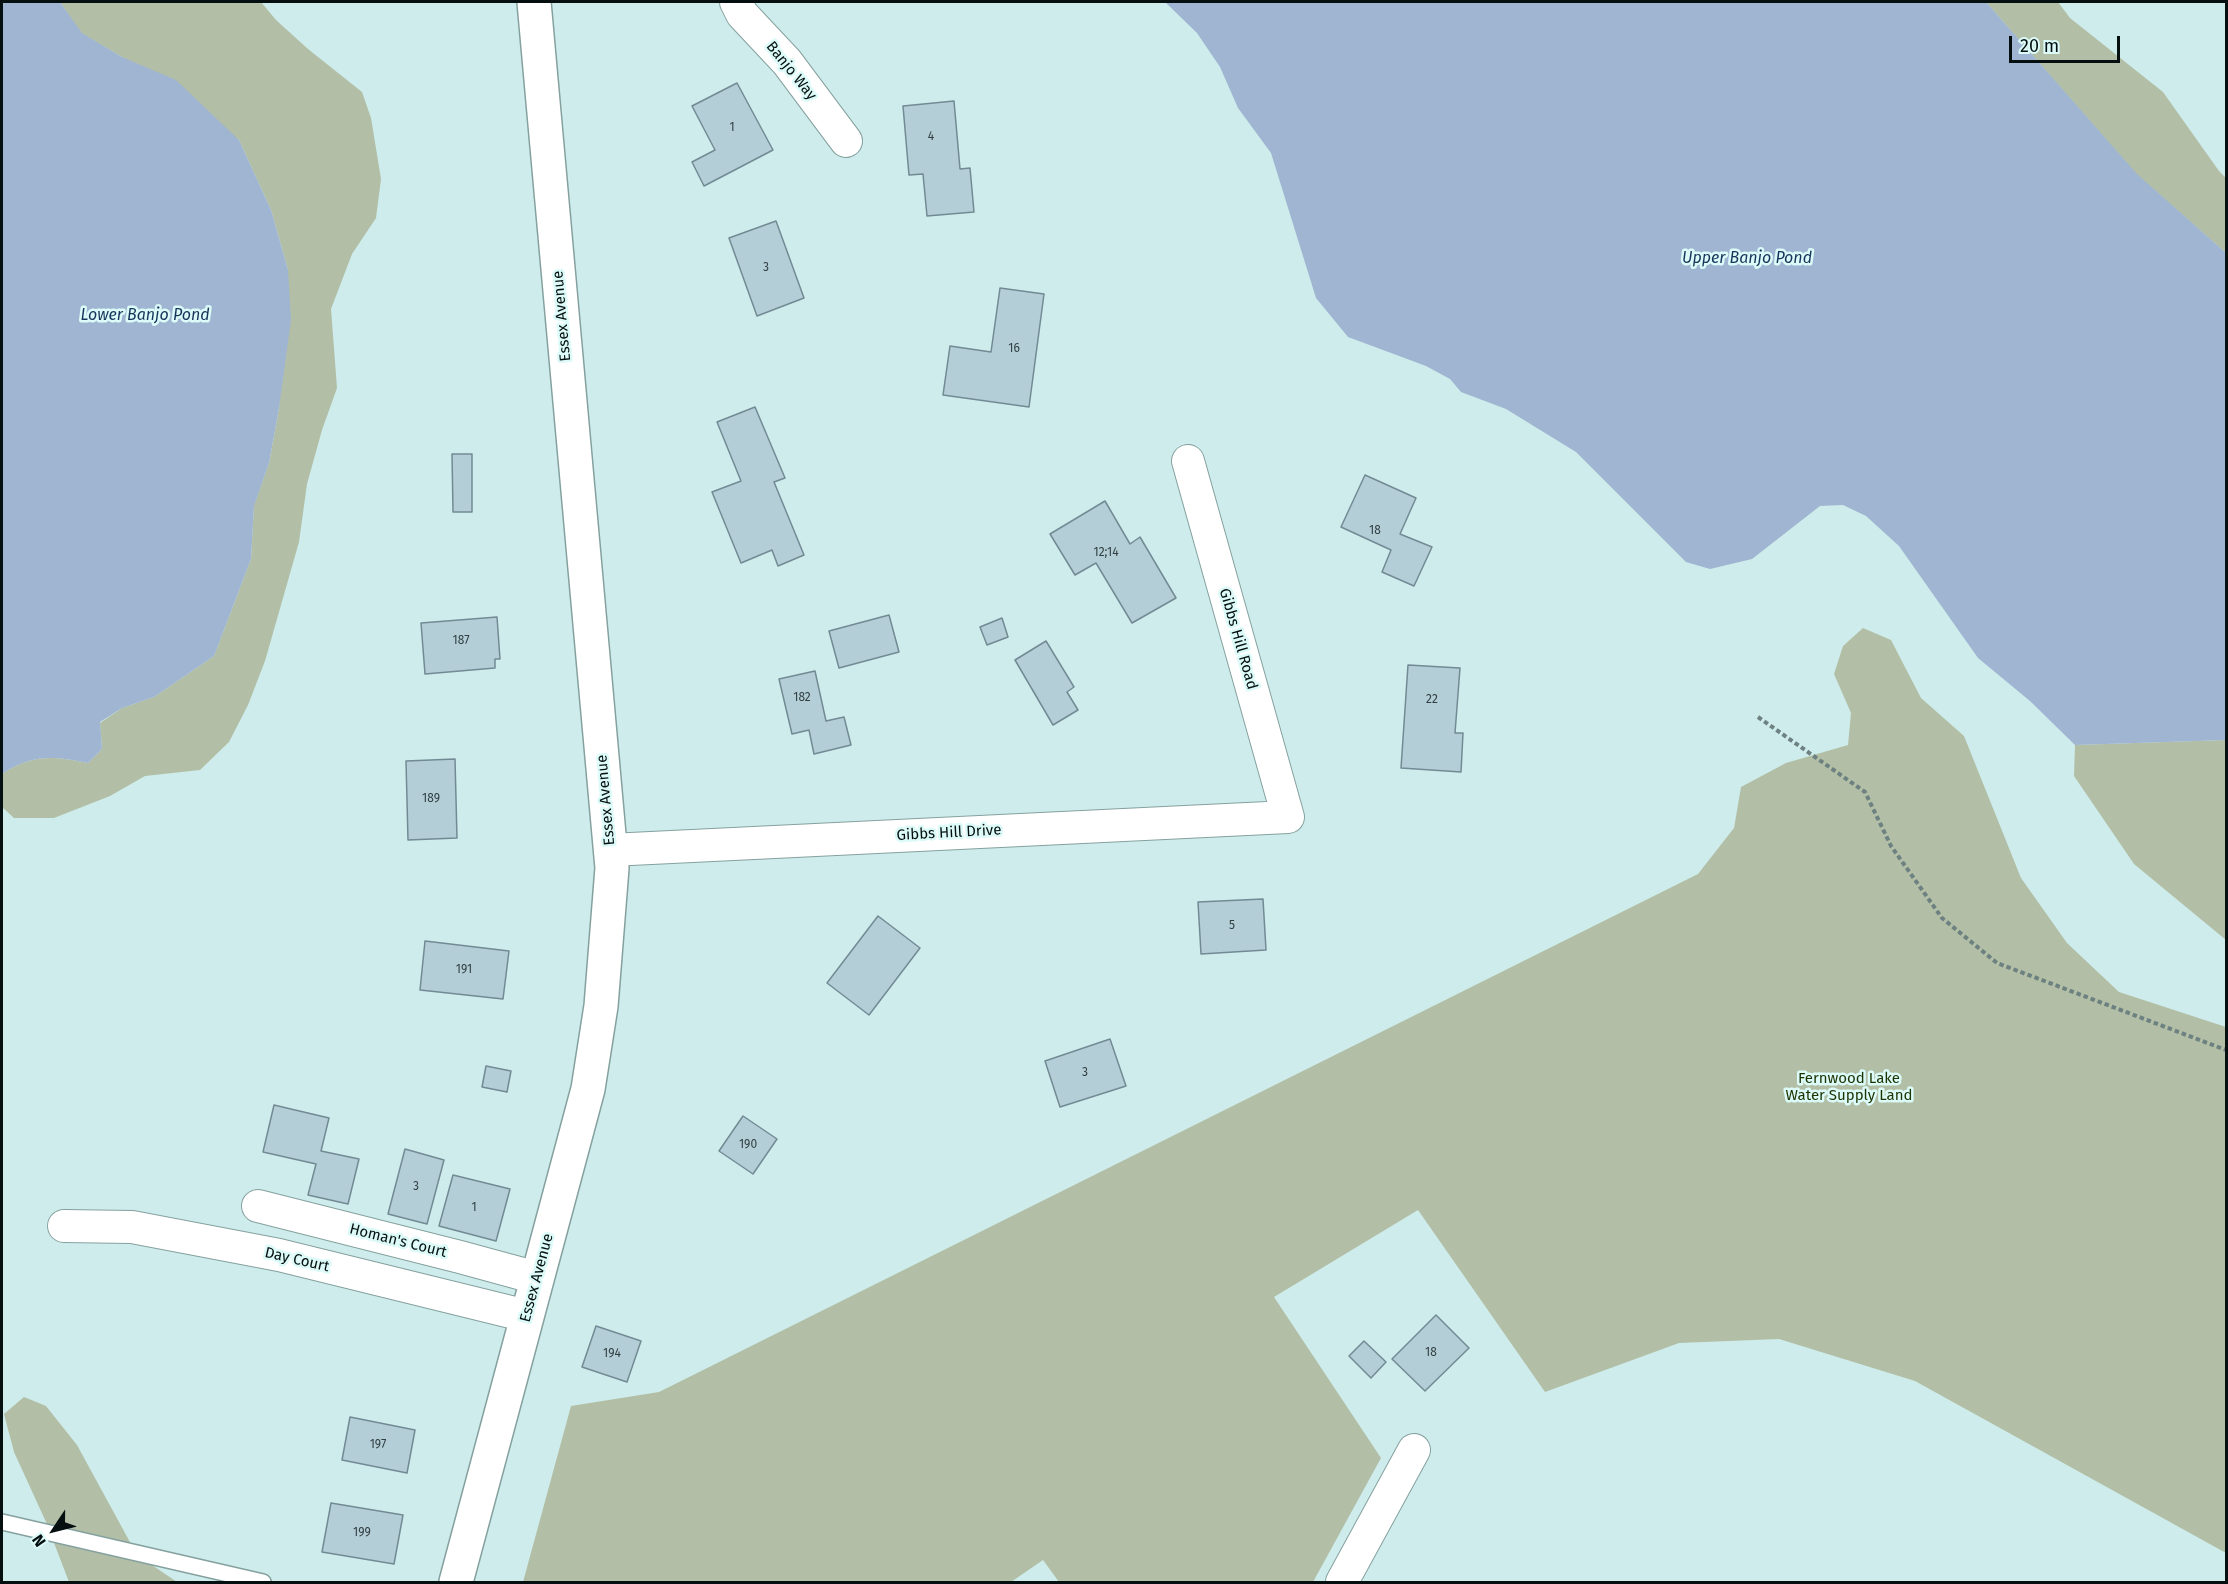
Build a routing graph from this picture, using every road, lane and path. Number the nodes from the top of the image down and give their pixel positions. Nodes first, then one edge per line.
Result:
1 (534, 2) edge
2 (736, 2) edge
3 (846, 141) dead end
4 (1188, 461) dead end
5 (1758, 717) dead end
6 (1288, 817) joint
7 (610, 850) junction
8 (2226, 1050) edge
9 (258, 1206) dead end
10 (64, 1226) dead end
11 (537, 1278) junction
12 (527, 1316) junction
13 (1414, 1450) dead end
14 (2, 1522) edge
15 (262, 1582) edge
16 (456, 1582) edge
17 (1342, 1582) edge

1 - 7 street, Essex Avenue
2 - 3 street, Banjo Way
4 - 6 street, Gibbs Hill Road
5 - 8 path
6 - 7 street, Gibbs Hill Drive
7 - 11 street, Essex Avenue
9 - 11 street, Homan's Court
10 - 12 street, Day Court
11 - 12 street, Essex Avenue
12 - 16 street, Essex Avenue
13 - 17 street
14 - 15 lane

